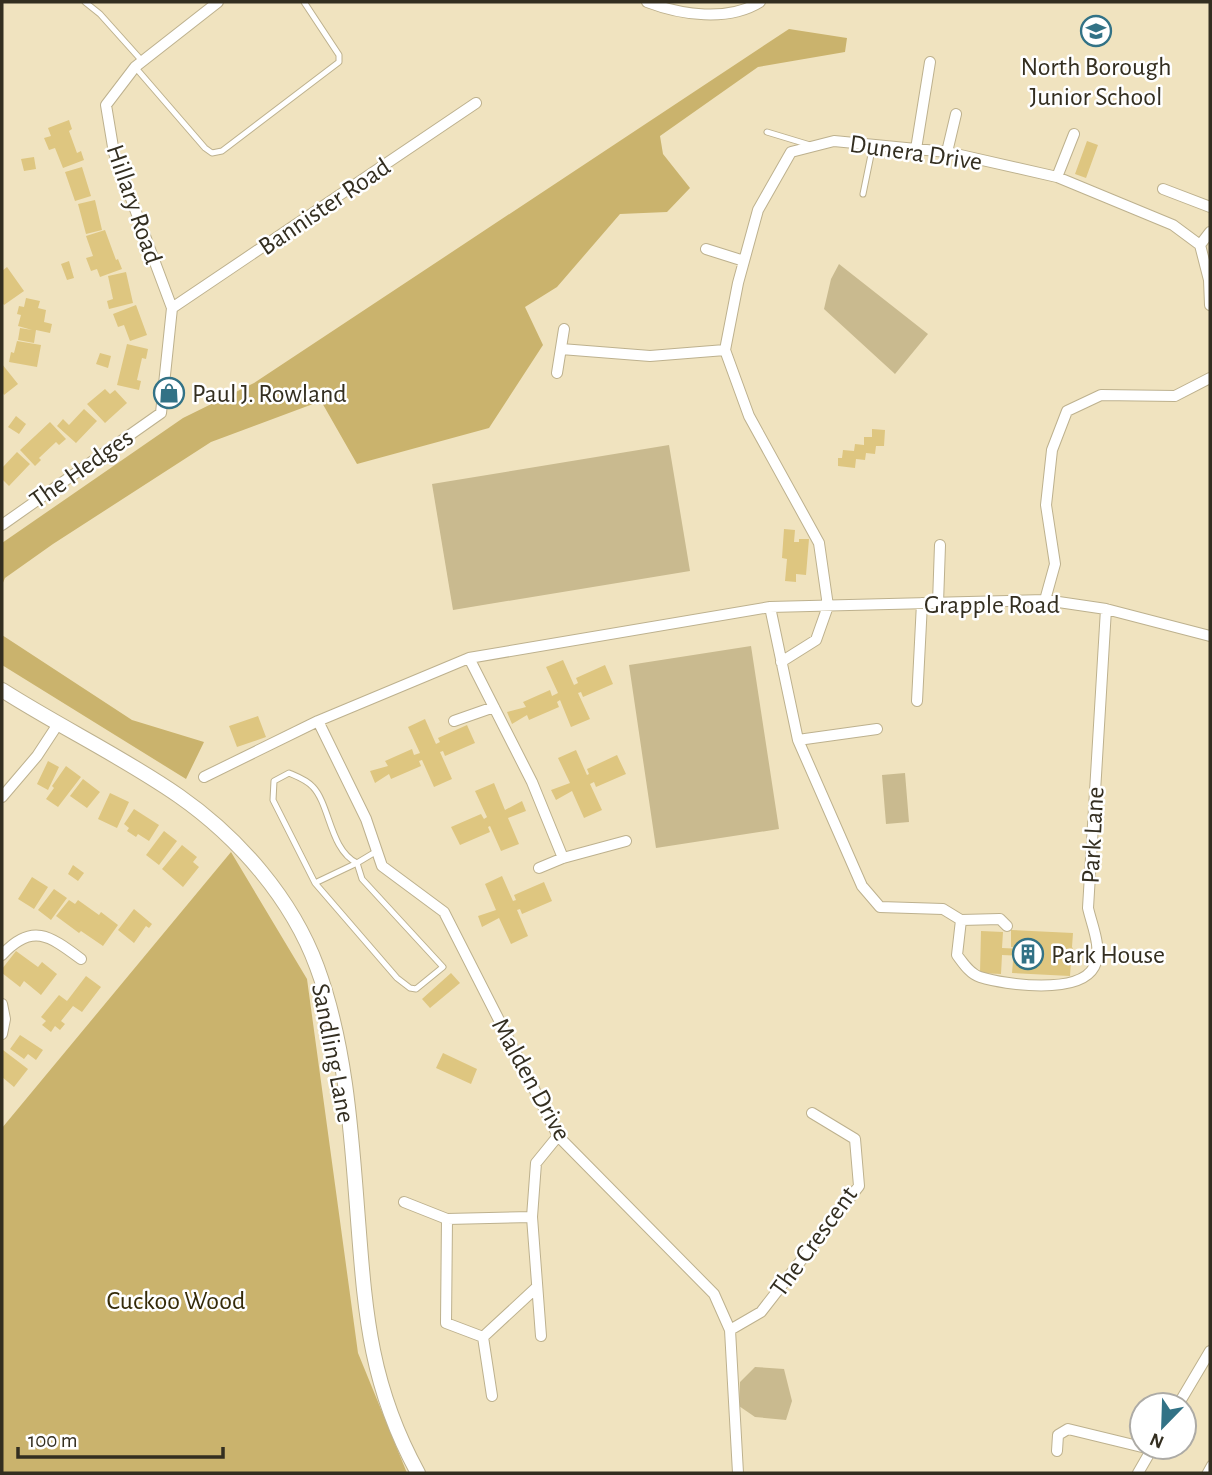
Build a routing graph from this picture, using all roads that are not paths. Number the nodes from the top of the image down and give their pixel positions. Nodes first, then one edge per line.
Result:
1 (85, 2) edge
2 (218, 2) edge
3 (304, 2) edge
4 (648, 2) edge
5 (760, 2) edge
6 (930, 62) dead end
7 (139, 65) junction
8 (476, 103) dead end
9 (956, 114) dead end
10 (766, 132) dead end
11 (1074, 134) dead end
12 (873, 145) junction
13 (813, 146) junction
14 (916, 149) junction
15 (947, 152) junction
16 (1057, 177) junction
17 (1163, 189) dead end
18 (863, 194) dead end
19 (1210, 206) edge
20 (1210, 232) edge
21 (1200, 246) junction
22 (706, 249) dead end
23 (744, 261) junction
24 (1210, 304) edge
25 (172, 308) junction
26 (564, 329) dead end
27 (561, 349) junction
28 (725, 350) junction
29 (557, 373) dead end
30 (1210, 378) edge
31 (161, 413) joint
32 (2, 524) edge
33 (940, 545) dead end
34 (1045, 600) junction
35 (922, 603) junction
36 (938, 603) junction
37 (828, 606) junction
38 (770, 607) junction
39 (1106, 609) junction
40 (1210, 636) edge
41 (469, 658) junction
42 (781, 662) junction
43 (2, 690) edge
44 (917, 701) dead end
45 (494, 707) junction
46 (317, 721) junction
47 (454, 721) dead end
48 (58, 724) junction
49 (877, 729) dead end
50 (798, 740) junction
51 (204, 778) dead end
52 (2, 797) edge
53 (626, 841) dead end
54 (377, 851) junction
55 (563, 858) junction
56 (357, 863) junction
57 (540, 868) dead end
58 (315, 883) junction
59 (961, 920) junction
60 (1007, 926) dead end
61 (2, 955) edge
62 (81, 959) dead end
63 (2, 1004) edge
64 (2, 1034) edge
65 (812, 1113) dead end
66 (558, 1136) junction
67 (404, 1202) dead end
68 (532, 1217) junction
69 (447, 1219) junction
70 (537, 1287) junction
71 (730, 1330) junction
72 (541, 1336) dead end
73 (483, 1337) junction
74 (1210, 1351) edge
75 (1186, 1391) edge
76 (492, 1396) dead end
77 (1128, 1443) edge
78 (1057, 1451) dead end
79 (1210, 1464) edge
80 (418, 1473) edge
81 (738, 1473) edge
82 (1205, 1473) edge

1 - 7 lane
2 - 7 street, Hillary Road
3 - 7 lane
4 - 5 street
6 - 14 street
7 - 25 street, Hillary Road
8 - 25 street, Bannister Road
9 - 15 street
10 - 13 lane
11 - 16 street
12 - 13 street, Dunera Drive
12 - 14 street, Dunera Drive
12 - 18 lane
13 - 23 street, Dunera Drive
14 - 15 street, Dunera Drive
15 - 16 street, Dunera Drive
16 - 21 street, Dunera Drive
17 - 19 street
20 - 21 street
21 - 24 street
22 - 23 street
23 - 28 street, Dunera Drive
25 - 31 street, Hillary Road
26 - 27 street
27 - 28 street
27 - 29 street
28 - 37 street
30 - 34 street
31 - 32 street, The Hedges
33 - 36 street
34 - 36 street, Grapple Road
34 - 39 street, Grapple Road
35 - 36 street, Grapple Road
35 - 37 street, Grapple Road
35 - 44 street
37 - 38 street, Grapple Road
37 - 42 street
38 - 41 street, Grapple Road
38 - 42 street
39 - 40 street, Grapple Road
39 - 59 street, Park Lane
41 - 45 street
41 - 46 street, Grapple Road
42 - 50 street
43 - 48 street, Sandling Lane
45 - 47 street
45 - 55 street
46 - 51 street, Grapple Road
46 - 54 street, Malden Drive
48 - 52 street
48 - 80 street, Sandling Lane
49 - 50 street
50 - 59 street
53 - 55 street
54 - 56 lane
54 - 66 street, Malden Drive
55 - 57 street
56 - 58 lane
56 - 58 lane
56 - 58 lane
59 - 60 street
61 - 62 street
63 - 64 street
65 - 71 street, The Crescent
66 - 68 street
66 - 71 street, Malden Drive
67 - 69 street
68 - 69 street
68 - 70 street
69 - 73 street
70 - 72 street
70 - 73 street
71 - 81 street, Malden Drive
73 - 76 street
74 - 75 street
77 - 78 street
79 - 82 lane

